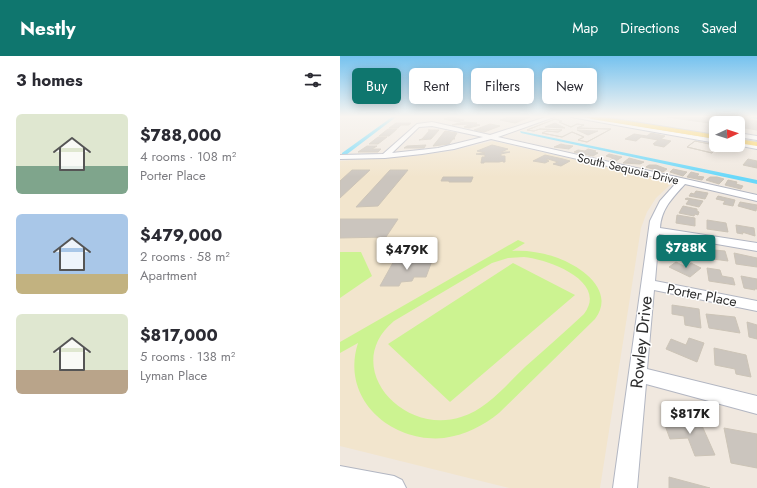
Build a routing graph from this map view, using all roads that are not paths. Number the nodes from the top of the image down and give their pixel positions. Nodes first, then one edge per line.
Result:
1 (405, 137) edge
2 (490, 137) joint
3 (745, 140) edge
4 (757, 141) edge
5 (745, 142) edge
6 (757, 147) edge
7 (385, 156) junction
8 (340, 157) edge
9 (683, 182) junction
10 (757, 198) edge
11 (654, 230) junction
12 (757, 247) edge
13 (648, 284) junction
14 (757, 306) edge
15 (638, 374) junction
16 (757, 405) edge
17 (340, 478) edge
18 (394, 488) edge
19 (625, 488) edge

1 - 7 street, South Sequoia Drive
2 - 7 street
2 - 9 street, South Sequoia Drive
3 - 4 main road
5 - 6 street
7 - 8 street
9 - 10 street, South Sequoia Drive
9 - 11 street, Rowley Drive
11 - 12 street
11 - 13 street, Rowley Drive
13 - 14 street, Porter Place
13 - 15 street, Rowley Drive
15 - 16 street
15 - 19 street, Rowley Drive
17 - 18 street

